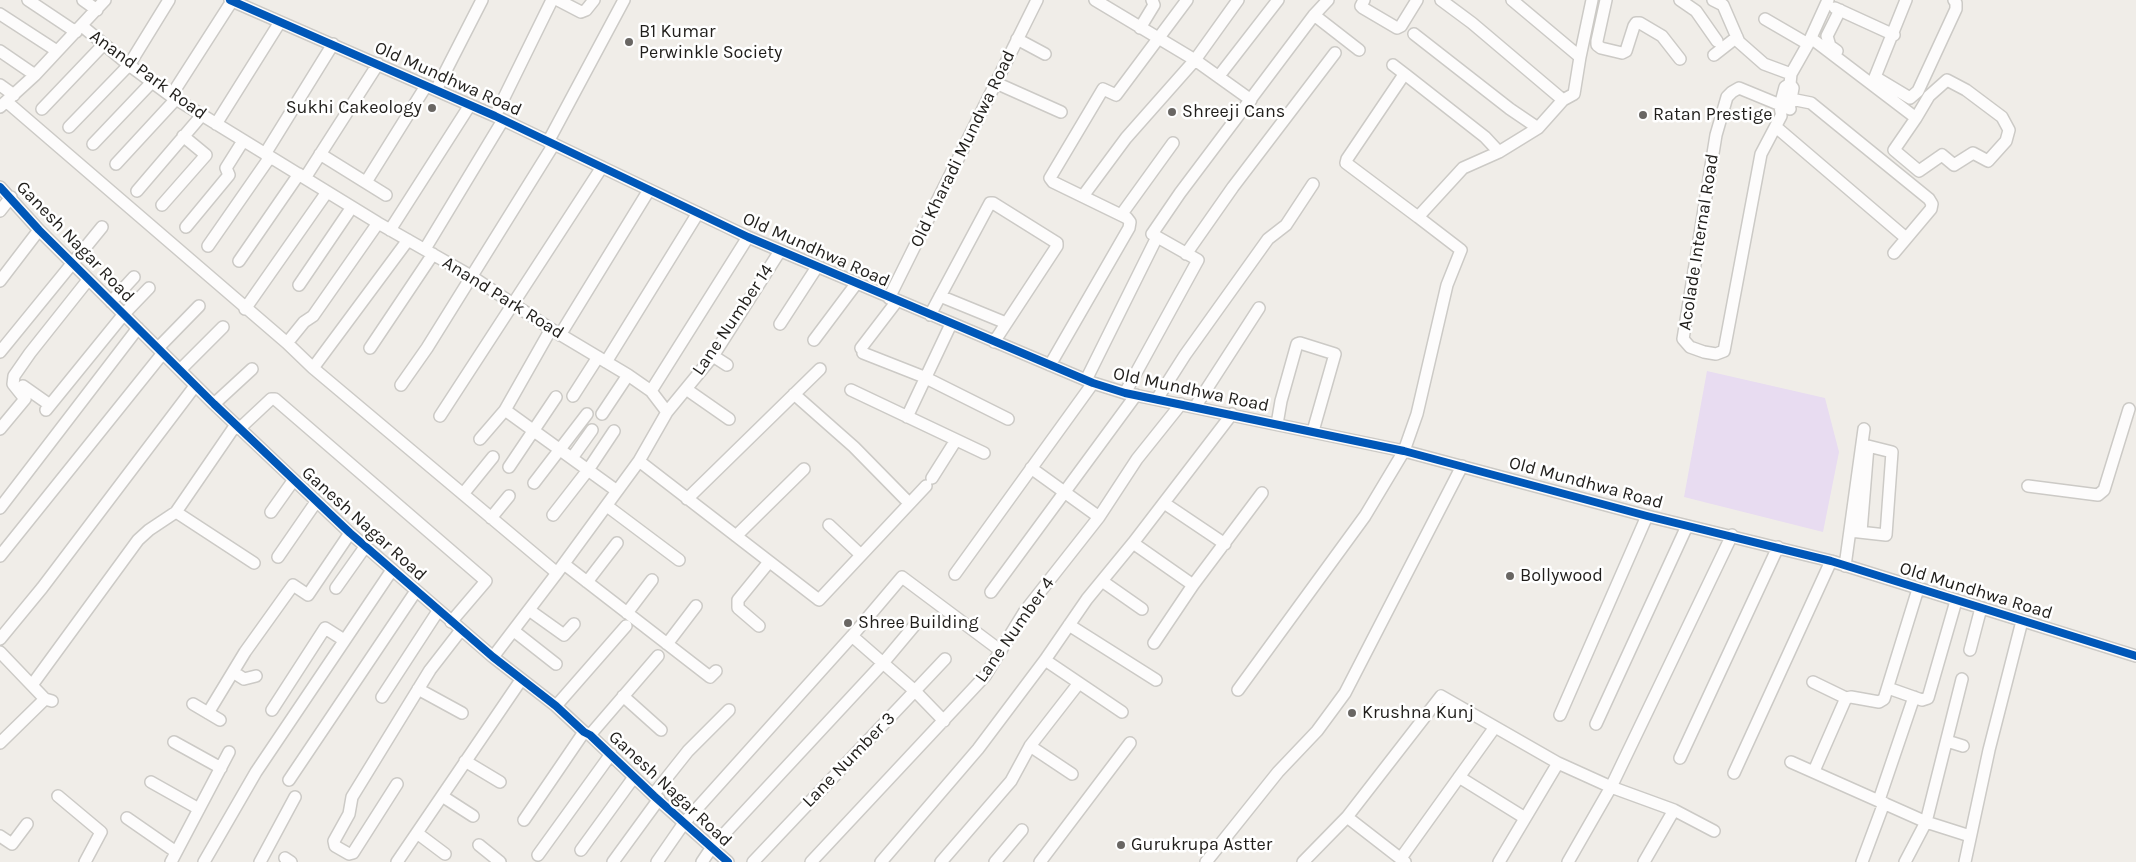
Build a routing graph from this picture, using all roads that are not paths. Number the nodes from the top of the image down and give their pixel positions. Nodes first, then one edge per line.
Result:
1 (28, 0) edge
2 (83, 0) edge
3 (105, 0) edge
4 (169, 0) edge
5 (231, 0) edge
6 (482, 0) edge
7 (552, 0) edge
8 (558, 0) edge
9 (594, 0) edge
10 (624, 0) edge
11 (1037, 0) edge
12 (1152, 0) edge
13 (1186, 0) edge
14 (1238, 0) edge
15 (1278, 0) edge
16 (1328, 0) edge
17 (1364, 0) edge
18 (1417, 0) edge
19 (1441, 0) edge
20 (1512, 0) edge
21 (1592, 0) edge
22 (1606, 0) edge
23 (1680, 0) edge
24 (1713, 0) edge
25 (1906, 0) edge
26 (1954, 0) edge
27 (1101, 2) edge
28 (1828, 2) edge
29 (97, 10) junction
30 (1840, 10) junction
31 (0, 14) edge
32 (1314, 15) junction
33 (1764, 19) dead end
34 (280, 22) junction
35 (1140, 28) junction
36 (79, 29) junction
37 (1414, 34) dead end
38 (1894, 35) junction
39 (1737, 37) junction
40 (1157, 38) junction
41 (1017, 39) junction
42 (1717, 41) dead end
43 (1809, 41) junction
44 (104, 44) junction
45 (333, 44) junction
46 (1359, 50) dead end
47 (0, 51) edge
48 (57, 51) junction
49 (1335, 53) dead end
50 (1045, 54) dead end
51 (1714, 55) dead end
52 (1580, 57) junction
53 (1194, 60) junction
54 (1680, 60) dead end
55 (378, 64) junction
56 (129, 65) junction
57 (1393, 65) dead end
58 (35, 75) junction
59 (1406, 75) junction
60 (1219, 76) junction
61 (1875, 77) junction
62 (1790, 79) junction
63 (152, 82) junction
64 (996, 83) junction
65 (0, 85) edge
66 (431, 88) junction
67 (174, 98) junction
68 (1251, 100) junction
69 (1563, 100) junction
70 (7, 101) edge
71 (470, 105) junction
72 (1786, 108) junction
73 (42, 110) dead end
74 (1061, 112) dead end
75 (202, 115) junction
76 (499, 118) junction
77 (1916, 118) junction
78 (216, 124) junction
79 (69, 127) dead end
80 (1776, 127) junction
81 (1538, 128) junction
82 (183, 136) junction
83 (243, 140) junction
84 (551, 143) junction
85 (1173, 143) dead end
86 (94, 144) dead end
87 (1499, 152) junction
88 (320, 154) junction
89 (267, 155) junction
90 (116, 164) dead end
91 (602, 167) junction
92 (302, 176) junction
93 (366, 182) junction
94 (1313, 184) dead end
95 (0, 187) edge
96 (649, 190) junction
97 (137, 191) dead end
98 (327, 192) junction
99 (386, 195) dead end
100 (1083, 196) junction
101 (11, 197) junction
102 (162, 205) dead end
103 (352, 207) junction
104 (0, 211) edge
105 (698, 213) junction
106 (1418, 217) junction
107 (1126, 218) junction
108 (378, 223) junction
109 (102, 227) dead end
110 (186, 227) dead end
111 (39, 230) junction
112 (390, 230) junction
113 (1157, 237) junction
114 (748, 238) junction
115 (1906, 238) junction
116 (408, 240) junction
117 (208, 246) dead end
118 (429, 252) junction
119 (780, 252) junction
120 (1894, 253) dead end
121 (1186, 254) junction
122 (72, 261) junction
123 (239, 261) dead end
124 (816, 268) junction
125 (471, 276) junction
126 (134, 277) dead end
127 (0, 280) edge
128 (88, 280) junction
129 (856, 284) junction
130 (299, 285) dead end
131 (149, 288) dead end
132 (940, 296) junction
133 (893, 300) junction
134 (111, 302) junction
135 (514, 304) junction
136 (199, 306) dead end
137 (1259, 308) dead end
138 (245, 309) junction
139 (124, 314) junction
140 (930, 315) junction
141 (1006, 323) junction
142 (780, 324) dead end
143 (951, 324) junction
144 (223, 327) dead end
145 (138, 328) junction
146 (556, 332) junction
147 (814, 340) dead end
148 (287, 342) junction
149 (994, 342) junction
150 (370, 348) dead end
151 (160, 350) junction
152 (0, 352) edge
153 (713, 356) junction
154 (602, 360) junction
155 (727, 365) dead end
156 (1050, 365) junction
157 (313, 368) junction
158 (252, 369) dead end
159 (820, 369) dead end
160 (180, 370) junction
161 (628, 375) junction
162 (924, 377) junction
163 (1090, 381) junction
164 (401, 385) dead end
165 (23, 386) dead end
166 (195, 386) junction
167 (686, 389) junction
168 (851, 390) dead end
169 (651, 391) junction
170 (794, 394) junction
171 (1130, 394) junction
172 (556, 396) dead end
173 (573, 396) dead end
174 (1157, 400) junction
175 (214, 404) junction
176 (1181, 404) junction
177 (1195, 407) junction
178 (505, 410) junction
179 (2129, 410) dead end
180 (667, 412) junction
181 (586, 414) dead end
182 (602, 414) dead end
183 (1232, 414) junction
184 (440, 416) dead end
185 (907, 417) junction
186 (729, 419) dead end
187 (1008, 419) dead end
188 (1276, 424) junction
189 (237, 427) junction
190 (0, 429) edge
191 (1864, 429) dead end
192 (533, 430) junction
193 (592, 430) dead end
194 (614, 431) dead end
195 (1313, 431) junction
196 (480, 439) dead end
197 (956, 440) junction
198 (559, 449) junction
199 (1404, 450) junction
200 (984, 453) dead end
201 (493, 457) dead end
202 (572, 458) junction
203 (639, 461) junction
204 (1462, 466) junction
205 (509, 467) dead end
206 (1031, 468) junction
207 (804, 469) dead end
208 (588, 470) junction
209 (293, 481) junction
210 (534, 483) dead end
211 (2028, 486) dead end
212 (617, 491) junction
213 (1064, 492) junction
214 (1262, 493) dead end
215 (463, 494) junction
216 (508, 496) dead end
217 (687, 498) junction
218 (316, 502) junction
219 (909, 502) junction
220 (1164, 503) junction
221 (606, 506) junction
222 (0, 508) edge
223 (176, 512) junction
224 (271, 512) dead end
225 (554, 515) dead end
226 (1647, 516) junction
227 (1099, 517) junction
228 (491, 518) junction
229 (829, 525) dead end
230 (1687, 526) junction
231 (1855, 531) junction
232 (350, 534) junction
233 (1732, 535) junction
234 (736, 536) junction
235 (617, 542) dead end
236 (1133, 543) junction
237 (1225, 544) junction
238 (365, 547) junction
239 (1778, 547) junction
240 (861, 555) junction
241 (0, 556) edge
242 (278, 557) dead end
243 (679, 560) dead end
244 (1831, 561) junction
245 (769, 562) junction
246 (254, 563) dead end
247 (1846, 566) junction
248 (561, 569) junction
249 (392, 570) junction
250 (955, 574) dead end
251 (652, 580) dead end
252 (1102, 581) junction
253 (587, 582) junction
254 (1194, 585) junction
255 (336, 588) dead end
256 (1918, 590) junction
257 (416, 591) junction
258 (991, 592) dead end
259 (1956, 601) junction
260 (696, 606) dead end
261 (1981, 608) junction
262 (1142, 609) dead end
263 (529, 610) junction
264 (438, 611) junction
265 (627, 613) junction
266 (2022, 621) junction
267 (451, 622) junction
268 (574, 624) dead end
269 (1069, 625) junction
270 (626, 626) dead end
271 (760, 626) dead end
272 (914, 626) dead end
273 (460, 630) junction
274 (514, 630) junction
275 (852, 636) junction
276 (0, 639) edge
277 (344, 640) junction
278 (667, 644) junction
279 (1154, 644) dead end
280 (1970, 650) dead end
281 (1001, 651) junction
282 (0, 652) edge
283 (658, 656) dead end
284 (2136, 656) edge
285 (493, 658) junction
286 (945, 659) dead end
287 (1045, 660) junction
288 (883, 663) junction
289 (556, 664) dead end
290 (233, 672) junction
291 (716, 672) dead end
292 (256, 676) dead end
293 (1962, 679) dead end
294 (521, 680) junction
295 (1156, 680) dead end
296 (1813, 682) dead end
297 (1079, 683) junction
298 (32, 685) junction
299 (1888, 688) junction
300 (418, 689) junction
301 (1238, 690) dead end
302 (915, 691) junction
303 (623, 696) junction
304 (382, 697) dead end
305 (1914, 697) junction
306 (1846, 698) junction
307 (193, 704) dead end
308 (556, 706) junction
309 (272, 710) dead end
310 (729, 710) dead end
311 (1122, 712) dead end
312 (208, 713) junction
313 (462, 714) dead end
314 (1560, 715) dead end
315 (220, 720) dead end
316 (944, 720) junction
317 (1596, 724) dead end
318 (1495, 727) junction
319 (661, 730) dead end
320 (587, 733) junction
321 (1947, 741) junction
322 (174, 742) dead end
323 (0, 743) edge
324 (1130, 743) dead end
325 (1030, 746) junction
326 (1963, 746) dead end
327 (228, 752) dead end
328 (611, 754) junction
329 (1680, 758) dead end
330 (466, 761) junction
331 (1791, 762) dead end
332 (1558, 763) junction
333 (221, 768) junction
334 (1814, 771) junction
335 (1734, 773) dead end
336 (1072, 774) dead end
337 (634, 777) junction
338 (1459, 777) junction
339 (289, 780) dead end
340 (152, 782) dead end
341 (500, 782) dead end
342 (397, 784) dead end
343 (1611, 787) junction
344 (58, 796) dead end
345 (442, 796) junction
346 (295, 797) dead end
347 (657, 798) junction
348 (1882, 802) junction
349 (199, 809) junction
350 (1674, 810) junction
351 (473, 816) dead end
352 (1347, 817) junction
353 (127, 818) dead end
354 (1525, 818) junction
355 (524, 820) dead end
356 (1926, 822) junction
357 (684, 823) junction
358 (27, 824) dead end
359 (1022, 830) dead end
360 (1714, 831) dead end
361 (417, 833) junction
362 (0, 836) edge
363 (1970, 836) junction
364 (479, 845) dead end
365 (712, 847) junction
366 (581, 850) dead end
367 (446, 854) dead end
368 (538, 855) dead end
369 (173, 857) edge
370 (1403, 860) edge
371 (85, 862) edge
372 (204, 862) edge
373 (260, 862) edge
374 (397, 862) edge
375 (500, 862) edge
376 (613, 862) edge
377 (657, 862) edge
378 (702, 862) edge
379 (728, 862) edge
380 (753, 862) edge
381 (811, 862) edge
382 (881, 862) edge
383 (941, 862) edge
384 (995, 862) edge
385 (1040, 862) edge
386 (1206, 862) edge
387 (1303, 862) edge
388 (1499, 862) edge
389 (1568, 862) edge
390 (1644, 862) edge
391 (1862, 862) edge
392 (1904, 862) edge
393 (1965, 862) edge

1 - 36 street, Anand Park Road
2 - 29 street
3 - 29 street
4 - 56 street
5 - 34 street, Old Mundhwa Road
5 - 67 street
6 - 66 street
7 - 76 street
8 - 9 street
10 - 84 street
11 - 41 street, Old Kharadi Mundwa Road
12 - 35 street
13 - 40 street
14 - 53 street
15 - 60 street
16 - 32 street
17 - 18 street
19 - 69 street
20 - 52 street
21 - 52 street
22 - 54 street
23 - 42 street
24 - 39 street
25 - 38 street
26 - 61 street
27 - 35 street
28 - 30 street
28 - 43 street, Acolade Internal Road
29 - 36 street
30 - 38 street
30 - 61 street
31 - 48 street
32 - 46 street
32 - 68 street
33 - 43 street
34 - 45 street, Old Mundhwa Road
34 - 78 street
35 - 40 street
36 - 44 street, Anand Park Road
36 - 48 street
37 - 81 street
38 - 61 street
39 - 51 street
39 - 62 street
40 - 53 street
40 - 100 street
41 - 50 street
41 - 64 street, Old Kharadi Mundwa Road
43 - 62 street, Acolade Internal Road
43 - 77 street
44 - 56 street, Anand Park Road
44 - 73 street
45 - 55 street, Old Mundhwa Road
45 - 89 street
47 - 58 street
48 - 58 street
49 - 121 street
52 - 69 street
53 - 60 street
53 - 100 street
55 - 66 street, Old Mundhwa Road
55 - 88 street
56 - 63 street, Anand Park Road
56 - 79 street
57 - 59 street
58 - 70 street
59 - 87 street
59 - 106 street
60 - 68 street
62 - 72 street, Acolade Internal Road
63 - 67 street, Anand Park Road
63 - 86 street
64 - 74 street
64 - 133 street, Old Kharadi Mundwa Road
65 - 70 street
66 - 71 street, Old Mundhwa Road
66 - 93 street
67 - 75 street, Anand Park Road
67 - 90 street
68 - 113 street
69 - 81 street
70 - 138 street
71 - 76 street, Old Mundhwa Road
71 - 112 street
72 - 80 street, Acolade Internal Road
72 - 80 street, Acolade Internal Road
72 - 115 street
75 - 78 street, Anand Park Road
75 - 82 street
76 - 84 street, Old Mundhwa Road
76 - 118 street
77 - 77 street
78 - 83 street, Anand Park Road
80 - 115 street
81 - 87 street
82 - 97 street
82 - 102 street
83 - 89 street, Anand Park Road
83 - 110 street
84 - 91 street, Old Mundhwa Road
84 - 125 street
85 - 107 street
87 - 106 street
88 - 92 street
88 - 93 street
89 - 92 street, Anand Park Road
89 - 117 street
91 - 96 street, Old Mundhwa Road
91 - 135 street
92 - 98 street, Anand Park Road
92 - 123 street
93 - 99 street
94 - 174 street
95 - 101 street, Ganesh Nagar Road
96 - 105 street, Old Mundhwa Road
96 - 146 street
98 - 103 street, Anand Park Road
98 - 138 street
100 - 107 street
101 - 104 street
101 - 111 street, Ganesh Nagar Road
103 - 108 street, Anand Park Road
103 - 130 street
105 - 114 street, Old Mundhwa Road
105 - 154 street
106 - 199 street
107 - 156 street
108 - 112 street, Anand Park Road
108 - 148 street
109 - 122 street
111 - 122 street, Ganesh Nagar Road
111 - 127 street
112 - 116 street, Anand Park Road
113 - 121 street
113 - 163 street
114 - 119 street, Old Mundhwa Road
114 - 169 street
115 - 120 street
116 - 118 street, Anand Park Road
116 - 157 street
118 - 125 street, Anand Park Road
118 - 150 street
119 - 124 street, Old Mundhwa Road
119 - 153 street, Lane Number 14
121 - 171 street
122 - 128 street, Ganesh Nagar Road
122 - 152 street
124 - 129 street, Old Mundhwa Road
124 - 142 street
125 - 135 street, Anand Park Road
125 - 164 street
126 - 134 street
128 - 134 street, Ganesh Nagar Road
128 - 190 street
129 - 133 street, Old Mundhwa Road
129 - 147 street
131 - 139 street
132 - 140 street
132 - 141 street
132 - 141 street
133 - 140 street, Old Mundhwa Road
133 - 162 street, Old Kharadi Mundwa Road
134 - 139 street, Ganesh Nagar Road
135 - 146 street, Anand Park Road
135 - 184 street
136 - 151 street
137 - 177 street
138 - 148 street
139 - 145 street, Ganesh Nagar Road
139 - 165 street
140 - 143 street, Old Mundhwa Road
141 - 149 street
143 - 149 street, Old Mundhwa Road
143 - 162 street
144 - 160 street
145 - 151 street, Ganesh Nagar Road
145 - 222 street
146 - 154 street, Anand Park Road
146 - 178 street
148 - 157 street
149 - 156 street, Old Mundhwa Road
151 - 160 street, Ganesh Nagar Road
151 - 241 street
153 - 155 street
153 - 167 street, Lane Number 14
154 - 161 street, Anand Park Road
154 - 173 street
156 - 163 street, Old Mundhwa Road
157 - 215 street
158 - 175 street
159 - 170 street
160 - 166 street, Ganesh Nagar Road
161 - 169 street, Anand Park Road
161 - 182 street
162 - 185 street
162 - 187 street
163 - 171 street, Old Mundhwa Road
163 - 206 street
166 - 175 street, Ganesh Nagar Road
166 - 276 street
167 - 180 street, Lane Number 14
167 - 186 street
168 - 185 street
169 - 180 street, Anand Park Road
170 - 217 street
170 - 219 street
171 - 174 street, Old Mundhwa Road
171 - 213 street
172 - 192 street
174 - 176 street, Old Mundhwa Road
175 - 189 street, Ganesh Nagar Road
176 - 177 street, Old Mundhwa Road
176 - 227 street, Lane Number 4
177 - 183 street, Old Mundhwa Road
178 - 192 street
178 - 196 street
179 - 211 street
180 - 203 street
181 - 198 street
183 - 188 street, Old Mundhwa Road
183 - 220 street
185 - 197 street
188 - 195 street, Old Mundhwa Road
188 - 195 street
189 - 209 street, Ganesh Nagar Road
189 - 223 street
189 - 267 street
191 - 231 street
192 - 198 street
192 - 205 street
193 - 202 street
194 - 208 street
195 - 199 street, Old Mundhwa Road
197 - 200 street
197 - 219 street
198 - 202 street
198 - 210 street
199 - 204 street, Old Mundhwa Road
199 - 301 street
201 - 215 street
202 - 208 street
203 - 212 street
203 - 217 street
204 - 226 street, Old Mundhwa Road
204 - 386 street
206 - 213 street
206 - 250 street
207 - 234 street
208 - 212 street
208 - 225 street
209 - 218 street, Ganesh Nagar Road
209 - 224 street
212 - 221 street
213 - 227 street
213 - 258 street
214 - 237 street
215 - 228 street
216 - 228 street
217 - 234 street
218 - 232 street, Ganesh Nagar Road
218 - 242 street
219 - 240 street
220 - 236 street
220 - 237 street
221 - 243 street
221 - 248 street
223 - 246 street
223 - 298 street
226 - 230 street, Old Mundhwa Road
226 - 314 street
227 - 281 street, Lane Number 4
228 - 248 street
229 - 240 street
230 - 233 street, Old Mundhwa Road
230 - 317 street
231 - 231 street
231 - 247 street
232 - 238 street, Ganesh Nagar Road
232 - 290 street
233 - 239 street, Old Mundhwa Road
233 - 343 street
234 - 245 street
235 - 253 street
236 - 252 street
236 - 254 street
237 - 254 street
238 - 249 street, Ganesh Nagar Road
238 - 255 street
239 - 244 street, Old Mundhwa Road
239 - 329 street
240 - 245 street
244 - 247 street, Old Mundhwa Road
244 - 335 street
245 - 271 street
247 - 256 street, Old Mundhwa Road
248 - 253 street
248 - 263 street
249 - 257 street, Ganesh Nagar Road
249 - 277 street
251 - 265 street
252 - 262 street
252 - 269 street
253 - 265 street
254 - 279 street
256 - 259 street, Old Mundhwa Road
256 - 299 street
257 - 264 street, Ganesh Nagar Road
257 - 339 street
259 - 261 street, Old Mundhwa Road
259 - 305 street
260 - 278 street
261 - 266 street, Old Mundhwa Road
261 - 280 street
263 - 268 street
263 - 274 street
264 - 267 street, Ganesh Nagar Road
264 - 304 street
265 - 278 street
266 - 284 street, Old Mundhwa Road
266 - 363 street
267 - 273 street, Ganesh Nagar Road
269 - 287 street
269 - 295 street
270 - 308 street
272 - 288 street
273 - 285 street, Ganesh Nagar Road
273 - 300 street
274 - 285 street
274 - 289 street
275 - 281 street
275 - 288 street
275 - 357 street
277 - 309 street
277 - 372 street
278 - 291 street
281 - 316 street, Lane Number 4
282 - 298 street
283 - 303 street
285 - 294 street, Ganesh Nagar Road
286 - 302 street, Lane Number 3
287 - 297 street
287 - 382 street
288 - 302 street
288 - 365 street
290 - 292 street
290 - 312 street
293 - 321 street
294 - 308 street, Ganesh Nagar Road
294 - 330 street
296 - 306 street
297 - 311 street
297 - 325 street
298 - 323 street
299 - 305 street
299 - 306 street
300 - 313 street
300 - 342 street
302 - 316 street
302 - 380 street, Lane Number 3
303 - 319 street
303 - 320 street
305 - 348 street
306 - 334 street
307 - 312 street
308 - 320 street, Ganesh Nagar Road
310 - 347 street
312 - 315 street
316 - 381 street, Lane Number 4
318 - 332 street
318 - 338 street
318 - 352 street
320 - 328 street, Ganesh Nagar Road
320 - 355 street
321 - 326 street
321 - 356 street
322 - 333 street
324 - 385 street
325 - 336 street
325 - 383 street
327 - 333 street
328 - 337 street, Ganesh Nagar Road
328 - 368 street
330 - 341 street
330 - 345 street
331 - 334 street
332 - 343 street
332 - 354 street
333 - 349 street
334 - 348 street
337 - 347 street, Ganesh Nagar Road
337 - 366 street
338 - 354 street
338 - 370 street
340 - 349 street
343 - 350 street
343 - 389 street
344 - 371 street
345 - 351 street
345 - 361 street
346 - 373 street
347 - 357 street, Ganesh Nagar Road
347 - 376 street
348 - 356 street
348 - 391 street
349 - 369 street
350 - 360 street
350 - 390 street
352 - 370 street
352 - 387 street
353 - 369 street
354 - 388 street
356 - 363 street
356 - 392 street
357 - 365 street, Ganesh Nagar Road
357 - 377 street
358 - 362 street
359 - 384 street
361 - 367 street
361 - 374 street
363 - 393 street
364 - 375 street
365 - 378 street
365 - 379 street, Ganesh Nagar Road

